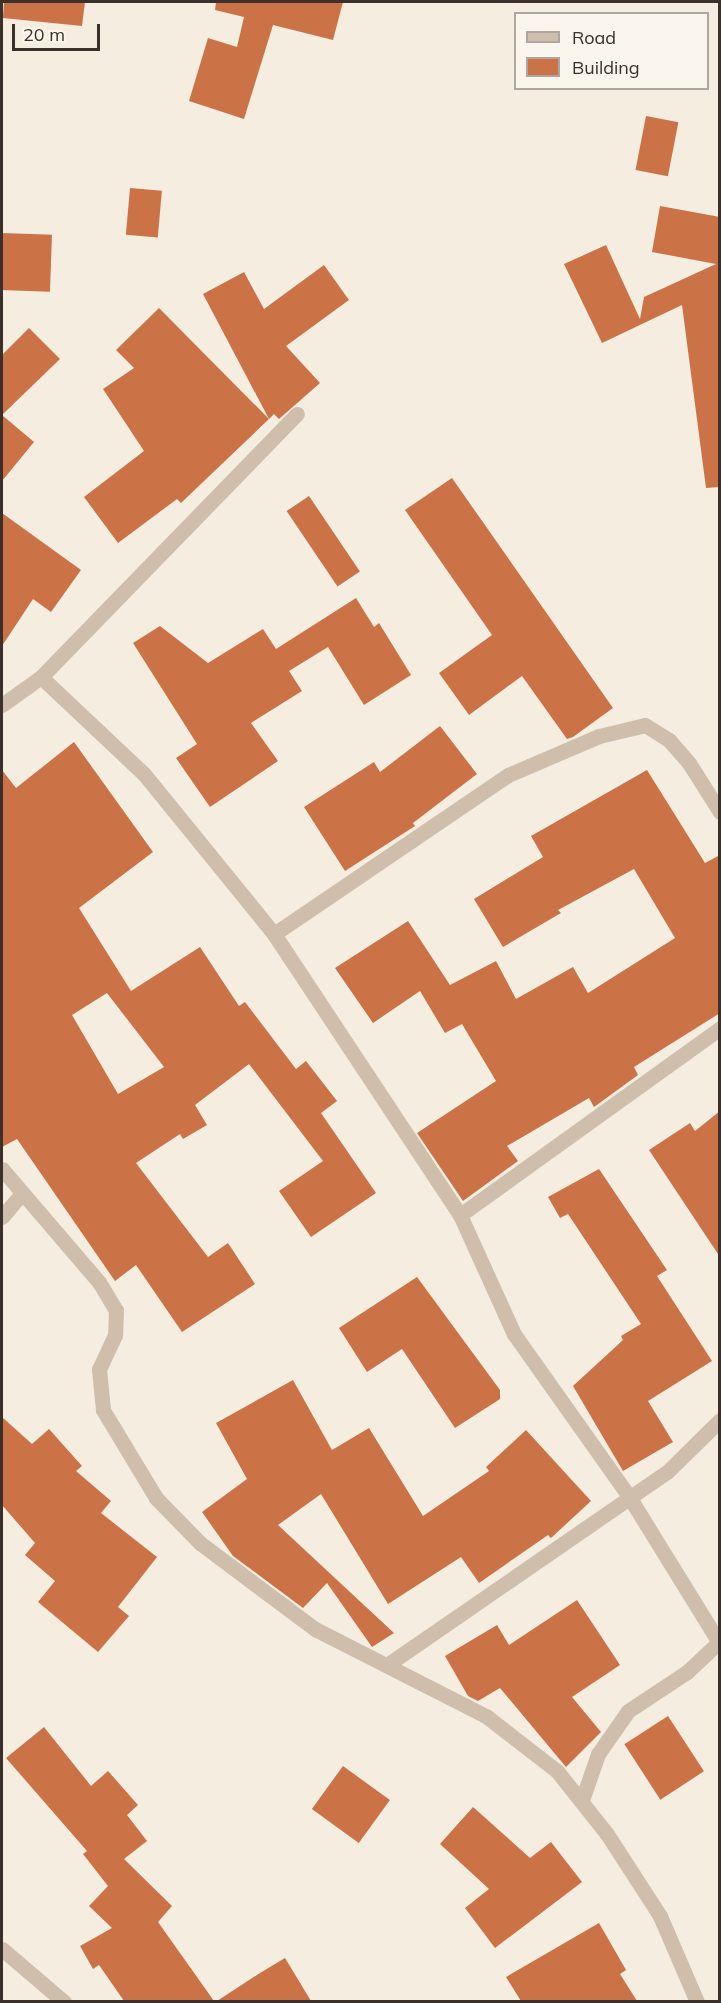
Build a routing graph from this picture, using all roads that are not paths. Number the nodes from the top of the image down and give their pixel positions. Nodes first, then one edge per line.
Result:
1 (297, 414) dead end
2 (41, 677) junction
3 (2, 705) edge
4 (720, 812) edge
5 (274, 934) junction
6 (720, 1028) edge
7 (2, 1169) edge
8 (21, 1194) junction
9 (460, 1215) junction
10 (2, 1217) edge
11 (720, 1420) edge
12 (627, 1495) junction
13 (719, 1641) edge
14 (387, 1665) junction
15 (582, 1800) junction
16 (2, 1949) edge
17 (64, 2001) edge
18 (697, 2001) edge

1 - 2 street
2 - 3 street
2 - 5 street
4 - 5 street
5 - 9 street
6 - 9 street
7 - 8 street
8 - 10 street
8 - 14 street
9 - 12 street
11 - 12 street
12 - 13 street
12 - 14 street
13 - 15 street
14 - 15 street
15 - 18 street
16 - 17 street

